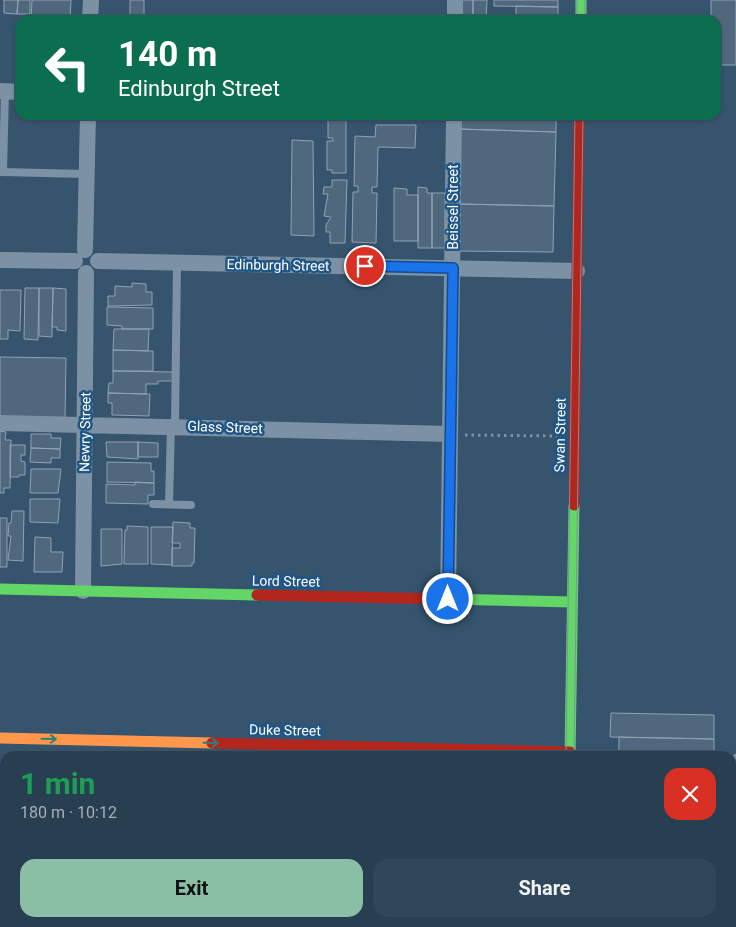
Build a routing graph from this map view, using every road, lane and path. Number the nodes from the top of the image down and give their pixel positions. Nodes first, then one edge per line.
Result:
1 (91, 0) edge
2 (455, 0) edge
3 (581, 0) edge
4 (90, 15) edge
5 (455, 15) edge
6 (581, 15) edge
7 (8, 91) edge
8 (88, 120) edge
9 (454, 120) edge
10 (580, 120) edge
11 (2, 172) edge
12 (86, 174) junction
13 (0, 260) edge
14 (82, 261) junction
15 (177, 263) junction
16 (453, 268) junction
17 (577, 270) junction
18 (0, 423) edge
19 (85, 424) junction
20 (173, 426) junction
21 (450, 434) junction
22 (575, 437) junction
23 (153, 504) dead end
24 (169, 504) junction
25 (191, 505) dead end
26 (0, 589) edge
27 (83, 591) junction
28 (448, 599) junction
29 (572, 602) junction
30 (0, 738) edge
31 (325, 751) edge
32 (570, 751) edge

1 - 4 street
2 - 5 street
3 - 6 street
7 - 11 lane
8 - 12 street, Newry Street
9 - 16 street, Beissel Street
10 - 17 street, Swan Street
11 - 12 lane
12 - 14 street, Newry Street
13 - 14 street
14 - 15 street, Edinburgh Street
14 - 19 street, Newry Street
15 - 16 street, Edinburgh Street
15 - 20 lane
16 - 17 street, Edinburgh Street
16 - 21 street, Beissel Street
17 - 22 street, Swan Street
18 - 19 street, Glass Street
19 - 20 street, Glass Street
19 - 27 street, Newry Street
20 - 21 street, Glass Street
20 - 24 lane
21 - 22 path
21 - 28 street, Beissel Street
22 - 29 street, Swan Street
23 - 24 lane
24 - 25 lane
26 - 27 street, Lord Street
27 - 28 street, Lord Street
28 - 29 street, Lord Street
29 - 32 street, Swan Street
30 -> 31 street, Duke Street

